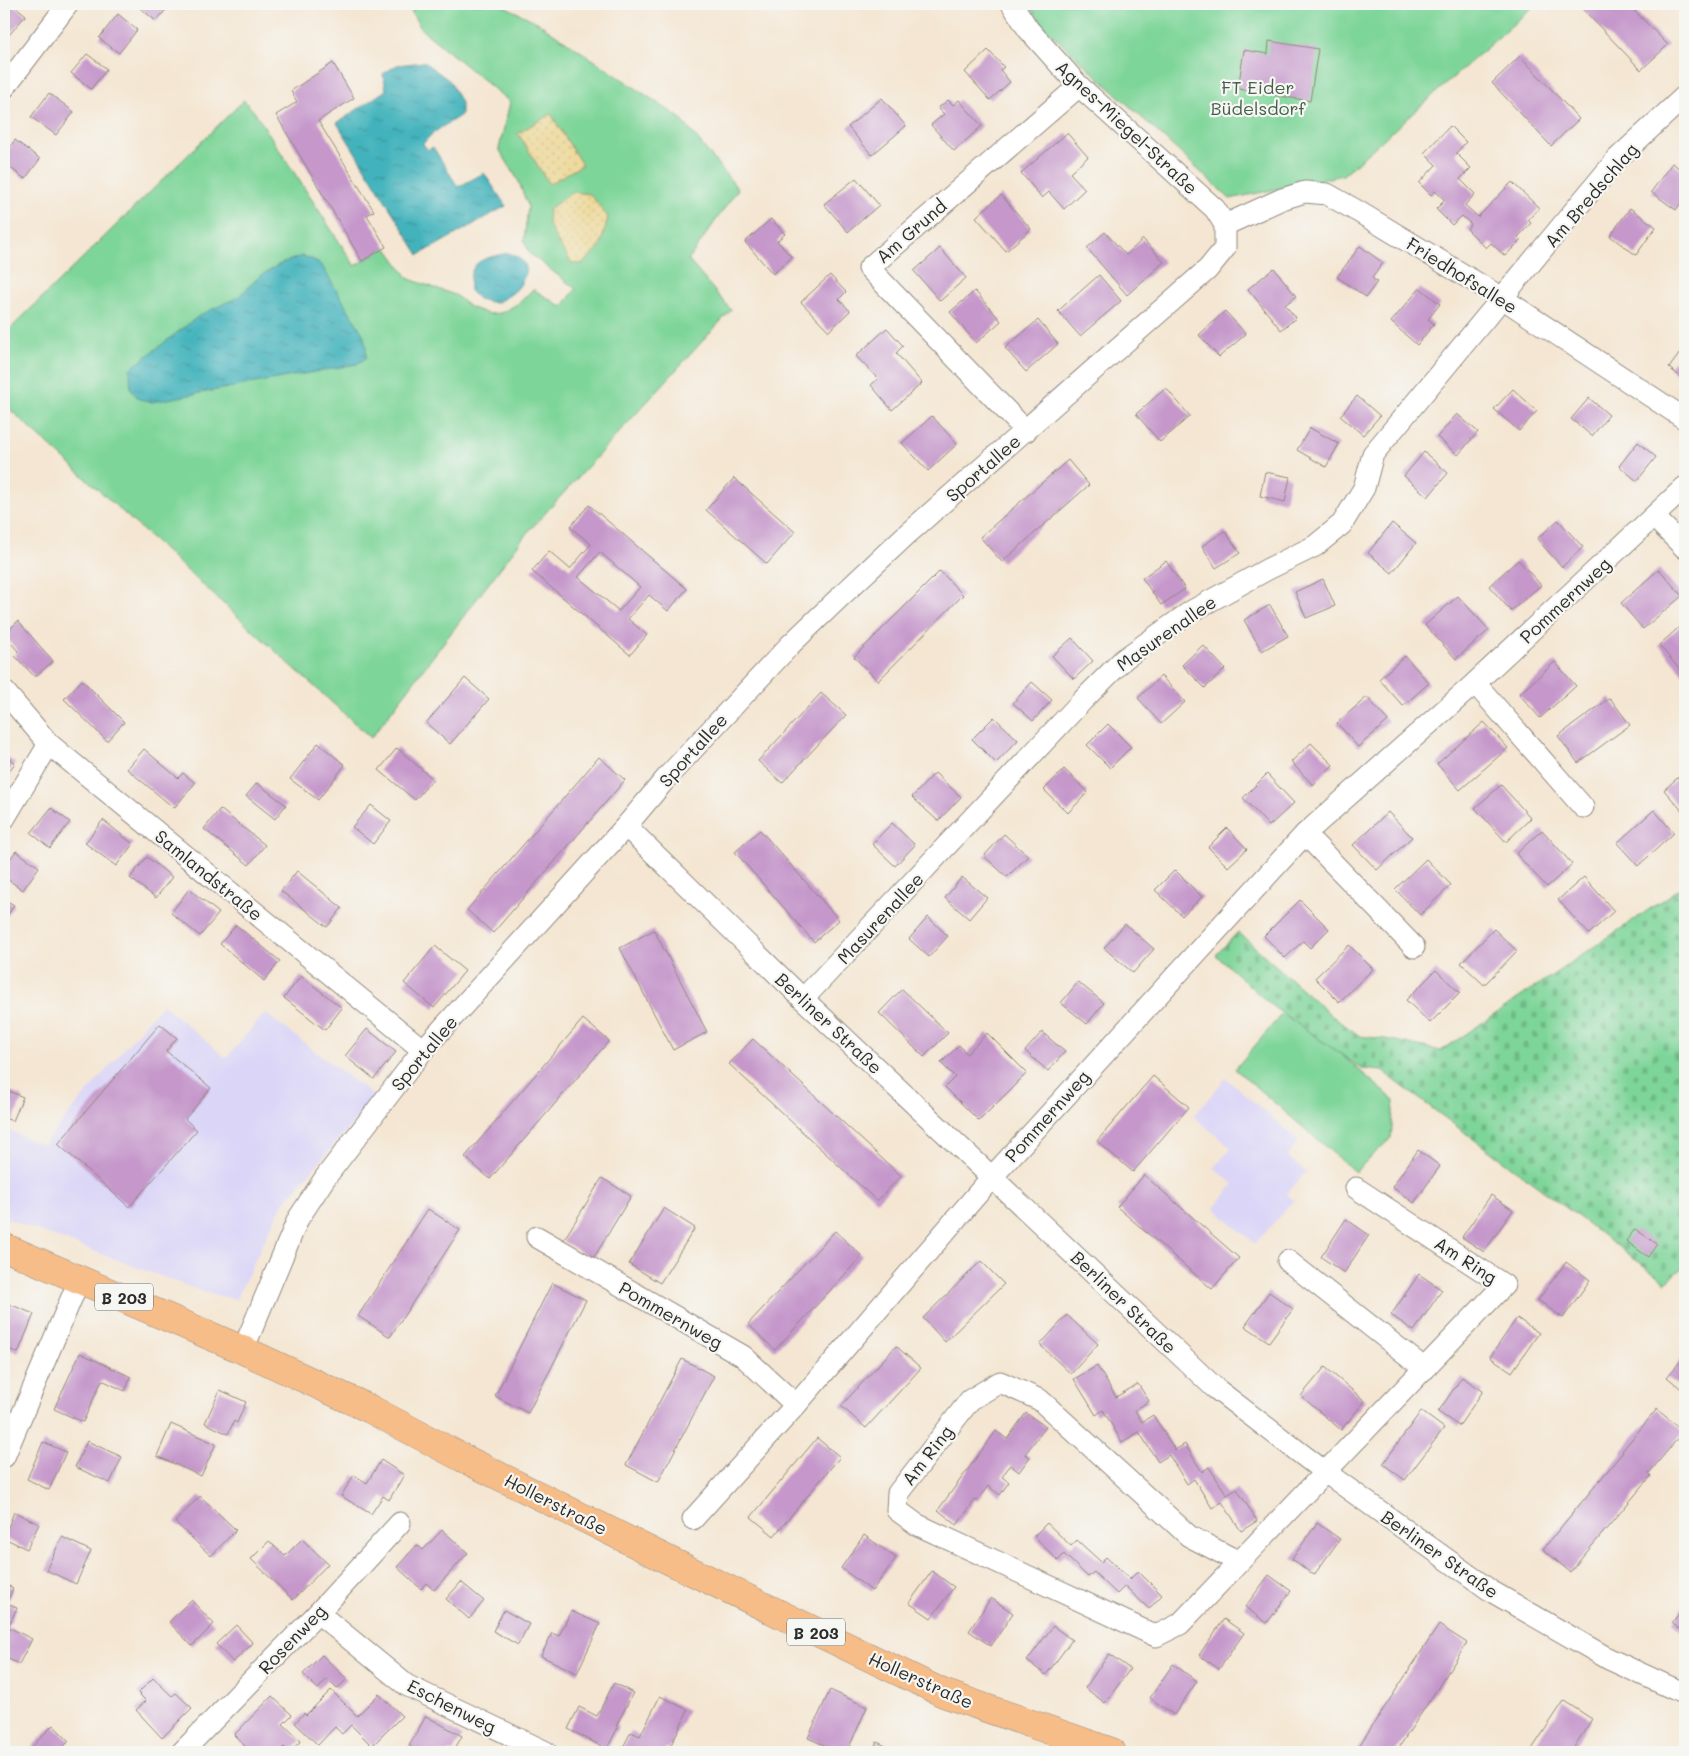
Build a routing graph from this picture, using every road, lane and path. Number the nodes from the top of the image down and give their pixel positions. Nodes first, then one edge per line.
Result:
1 (68, 4) edge
2 (1012, 4) edge
3 (1079, 86) junction
4 (4, 88) edge
5 (1685, 96) edge
6 (1225, 225) junction
7 (1502, 298) junction
8 (1685, 419) edge
9 (1026, 431) junction
10 (1685, 487) edge
11 (1654, 517) junction
12 (1685, 548) edge
13 (1476, 683) junction
14 (4, 691) edge
15 (49, 744) junction
16 (1583, 807) dead end
17 (4, 819) edge
18 (626, 826) junction
19 (1305, 834) junction
20 (1414, 946) dead end
21 (803, 999) junction
22 (423, 1050) junction
23 (992, 1176) junction
24 (1356, 1188) dead end
25 (537, 1237) dead end
26 (4, 1247) edge
27 (1288, 1261) dead end
28 (80, 1278) junction
29 (243, 1350) junction
30 (1425, 1369) junction
31 (796, 1405) junction
32 (4, 1457) edge
33 (1325, 1472) junction
34 (693, 1518) dead end
35 (400, 1523) dead end
36 (1239, 1562) junction
37 (318, 1613) junction
38 (1685, 1694) edge
39 (182, 1752) edge
40 (546, 1752) edge
41 (1112, 1752) edge

1 - 4 street
2 - 3 street, Agnes-Miegel-Straße
3 - 6 street, Agnes-Miegel-Straße
3 - 9 street, Am Grund
5 - 7 street, Am Bredschlag
6 - 7 street, Friedhofsallee
6 - 9 street, Sportallee
7 - 8 street, Friedhofsallee
7 - 21 street, Masurenallee
9 - 18 street, Sportallee
10 - 11 street, Pommernweg
11 - 12 street
11 - 13 street, Pommernweg
13 - 16 street
13 - 19 street, Pommernweg
14 - 15 street, Samlandstraße
15 - 17 street
15 - 22 street, Samlandstraße
18 - 21 street, Berliner Straße
18 - 22 street, Sportallee
19 - 20 street
19 - 23 street, Pommernweg
21 - 23 street, Berliner Straße
22 - 29 street, Sportallee
23 - 31 street, Pommernweg
23 - 33 street, Berliner Straße
24 - 30 street, Am Ring
25 - 31 street, Pommernweg
26 - 28 main road, Hollerstraße / B 203
27 - 30 street
28 - 29 main road, Hollerstraße / B 203
28 - 32 street
29 - 41 main road, Hollerstraße / B 203
30 - 33 street, Am Ring
31 - 34 street, Pommernweg
33 - 36 street, Am Ring
33 - 38 street, Berliner Straße
35 - 37 street, Rosenweg
36 - 36 street, Am Ring
37 - 39 street, Rosenweg
37 - 40 street, Eschenweg

